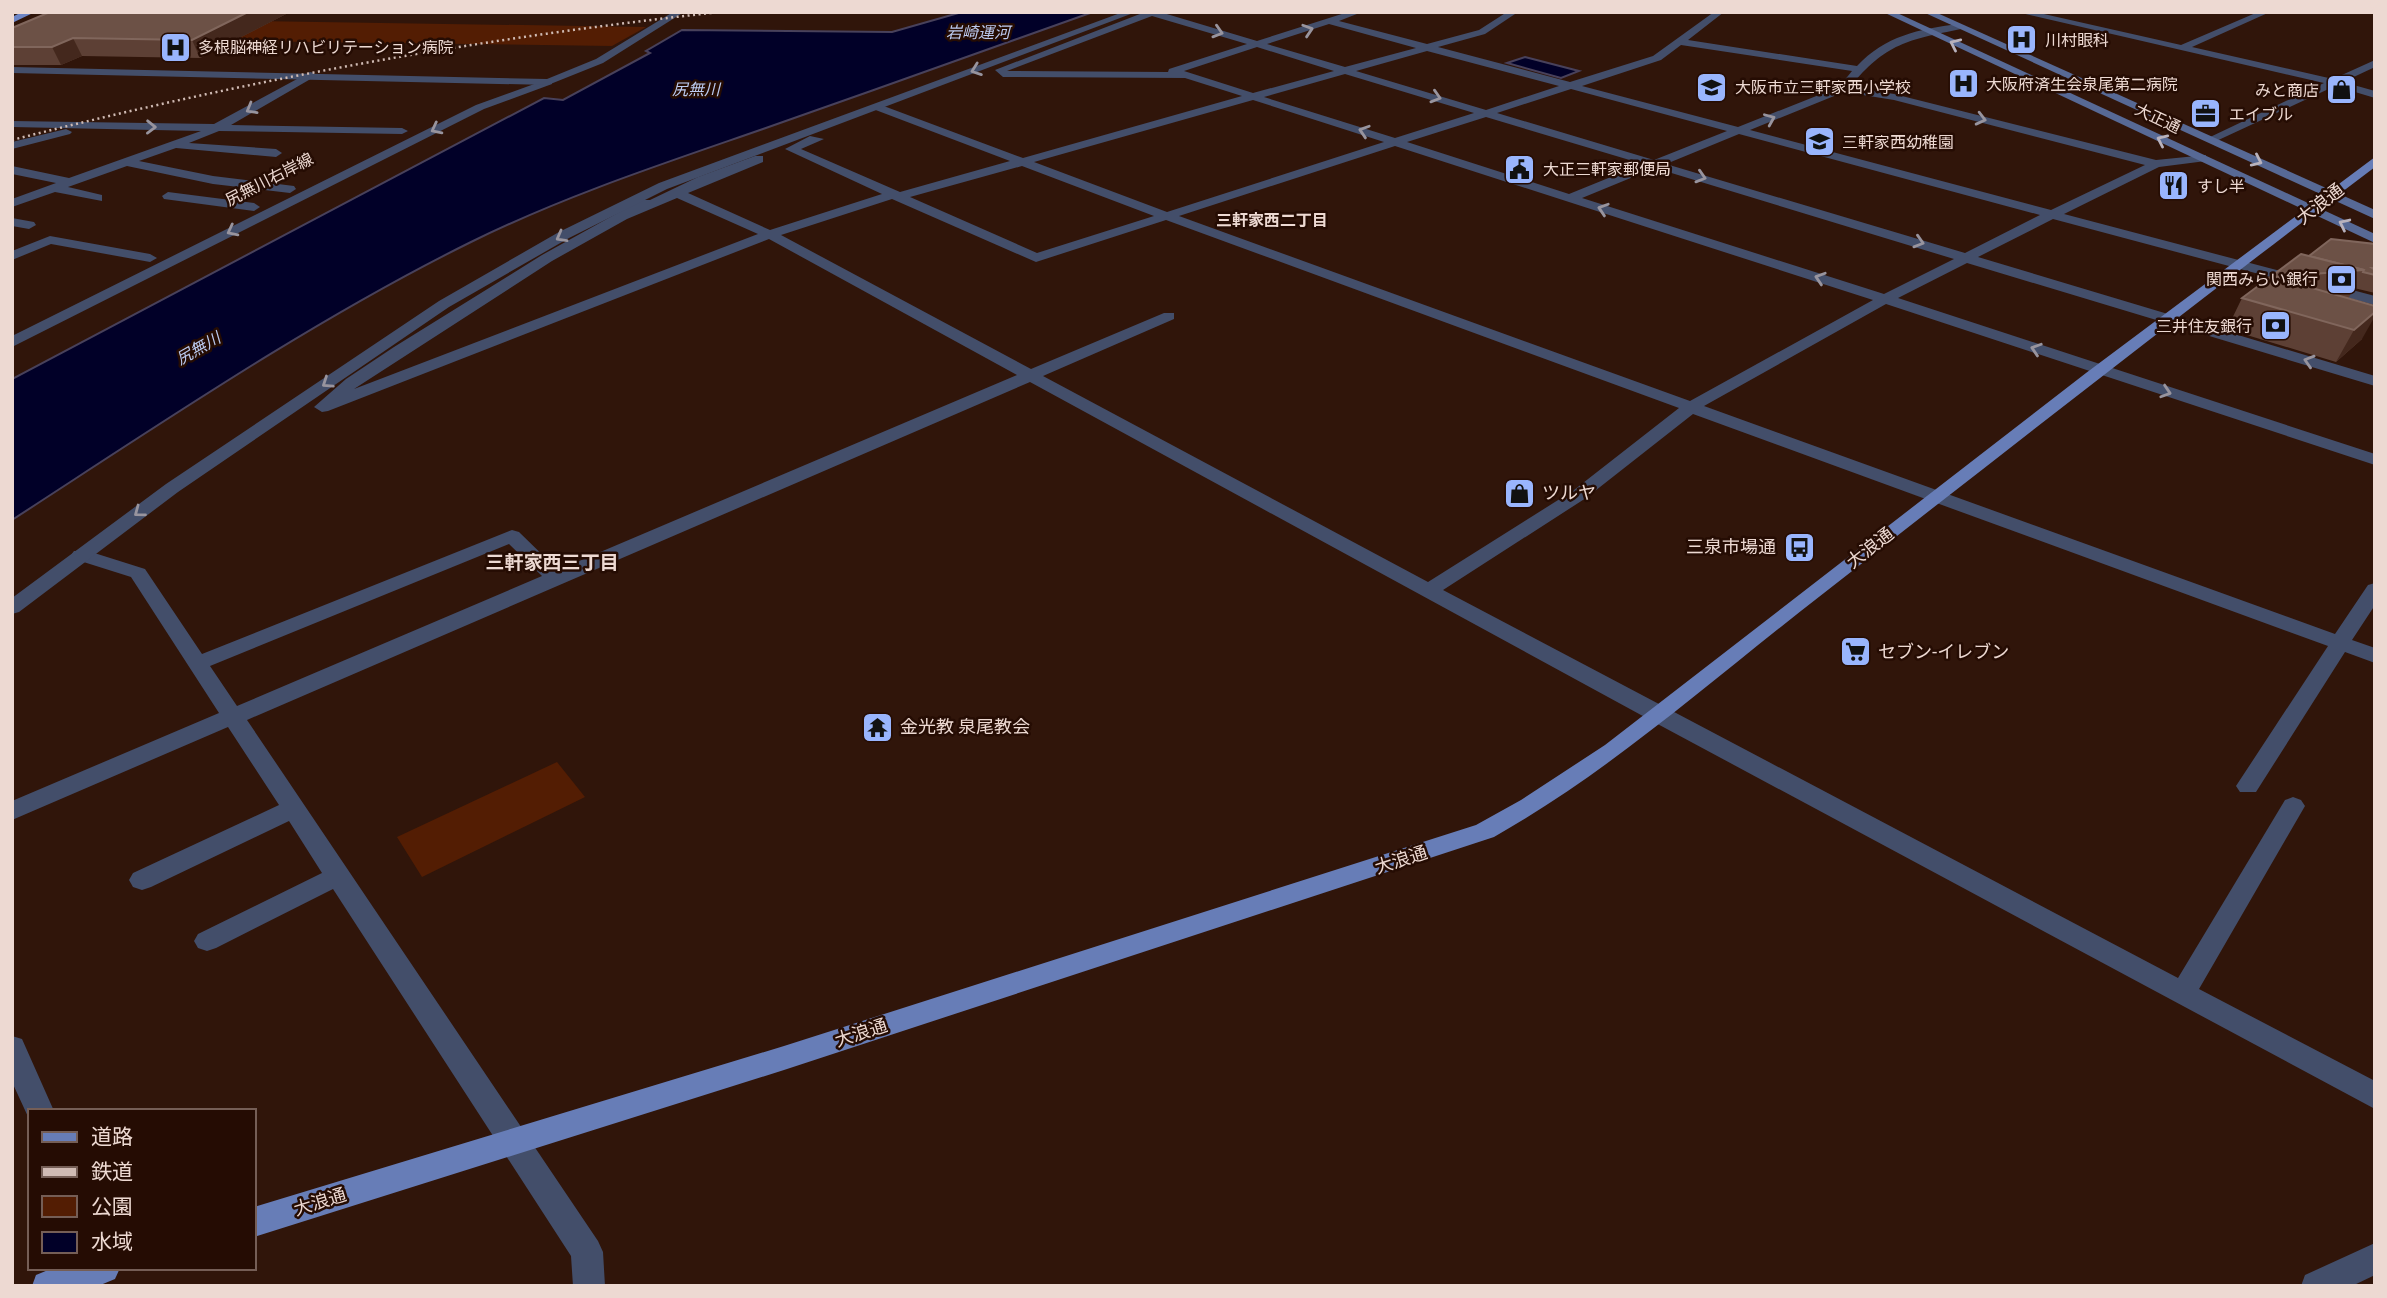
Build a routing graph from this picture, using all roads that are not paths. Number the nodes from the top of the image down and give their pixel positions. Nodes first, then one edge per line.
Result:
1 (680, 12) edge
2 (1132, 12) edge
3 (1153, 12) edge
4 (1358, 12) edge
5 (1514, 12) edge
6 (1720, 12) edge
7 (1888, 12) edge
8 (1927, 12) edge
9 (2021, 12) edge
10 (2266, 12) edge
11 (2086, 16) dead end
12 (33, 17) edge
13 (12, 20) edge
14 (1332, 22) junction
15 (2066, 22) junction
16 (1958, 27) junction
17 (1925, 30) junction
18 (12, 32) edge
19 (1681, 42) junction
20 (1260, 45) junction
21 (1425, 47) junction
22 (2182, 48) junction
23 (2375, 63) edge
24 (1858, 69) junction
25 (12, 70) edge
26 (1343, 70) junction
27 (310, 75) junction
28 (1187, 75) junction
29 (548, 82) junction
30 (2332, 82) junction
31 (1571, 86) junction
32 (1843, 89) junction
33 (2375, 95) edge
34 (1253, 96) junction
35 (877, 107) junction
36 (1486, 113) junction
37 (12, 124) edge
38 (91, 125) junction
39 (216, 128) junction
40 (402, 131) junction
41 (1741, 131) junction
42 (814, 138) dead end
43 (2211, 140) junction
44 (1396, 142) junction
45 (12, 146) edge
46 (171, 146) junction
47 (784, 147) junction
48 (276, 153) dead end
49 (2202, 158) junction
50 (2375, 161) edge
51 (126, 162) junction
52 (1019, 162) junction
53 (1657, 164) junction
54 (2157, 164) junction
55 (12, 170) edge
56 (69, 182) junction
57 (54, 188) junction
58 (290, 189) junction
59 (677, 194) junction
60 (168, 195) dead end
61 (898, 195) junction
62 (98, 198) dead end
63 (1570, 198) junction
64 (12, 202) edge
65 (2322, 203) junction
66 (254, 207) junction
67 (2051, 215) junction
68 (2375, 215) edge
69 (1166, 216) junction
70 (12, 222) edge
71 (29, 225) dead end
72 (771, 235) junction
73 (2375, 239) edge
74 (12, 256) edge
75 (1967, 257) junction
76 (150, 258) junction
77 (2239, 265) junction
78 (1885, 299) junction
79 (2375, 301) edge
80 (1169, 316) dead end
81 (2170, 318) junction
82 (12, 327) edge
83 (12, 342) edge
84 (2101, 371) junction
85 (1030, 375) junction
86 (2375, 381) edge
87 (1691, 407) junction
88 (2375, 460) edge
89 (1938, 495) junction
90 (81, 555) junction
91 (555, 578) junction
92 (2375, 589) edge
93 (1428, 591) junction
94 (12, 608) edge
95 (2340, 643) junction
96 (2375, 656) edge
97 (198, 663) junction
98 (233, 716) junction
99 (1660, 716) junction
100 (2248, 786) dead end
101 (2293, 806) dead end
102 (293, 809) junction
103 (12, 811) edge
104 (338, 876) junction
105 (142, 880) dead end
106 (207, 941) dead end
107 (2183, 993) junction
108 (12, 1048) edge
109 (2375, 1096) edge
110 (38, 1109) edge
111 (515, 1143) junction
112 (256, 1221) edge
113 (2375, 1258) edge
114 (98, 1270) edge
115 (48, 1286) edge
116 (589, 1286) edge
117 (2317, 1286) edge

1 - 29 street
2 -> 35 street
3 -> 20 street
3 - 28 street
4 - 14 street
5 - 21 street
6 - 19 street
7 - 17 main road, 大正通
8 - 16 main road, 大正通
9 - 15 street
10 - 22 street
11 - 15 street
12 - 13 highway
12 - 18 highway
20 -> 14 street
14 - 21 street
15 - 22 street
16 - 17 street
16 - 43 main road, 大正通
17 - 24 street
49 -> 17 main road, 大正通
19 - 24 street
19 - 31 street
20 - 26 street
20 - 28 street
21 - 26 street
21 - 31 street
22 - 30 street
23 - 30 street
24 - 32 street
25 - 27 street
26 - 34 street
26 -> 36 street
27 - 29 street
27 -> 39 street
28 - 34 street
29 - 40 street, 尻無川右岸線
29 -> 83 street, 尻無川右岸線
30 - 33 street
30 - 43 street
31 - 36 street
31 - 41 street
41 -> 32 street
32 -> 54 street
44 -> 34 street
34 - 52 street
35 - 47 street
35 - 52 street
36 - 44 street
36 - 53 street
37 - 38 street
38 -> 39 street
38 - 45 street
39 - 40 street
39 - 46 street
40 - 58 street, 尻無川右岸線
41 - 53 street
41 - 67 street
42 - 47 street
43 -> 65 main road, 大正通
44 - 63 street
44 - 69 street
46 - 48 street
46 - 51 street
47 - 59 street
47 - 61 street
47 -> 90 street
49 - 54 street
49 - 65 main road, 大正通
50 - 65 main road, 大浪通
51 - 56 street
51 - 58 street
52 - 61 street
52 - 69 street
53 - 63 street
53 -> 75 street
54 - 67 street
55 - 56 street
56 - 57 street
57 - 62 street
57 - 64 street
58 - 66 street, 尻無川右岸線
59 - 72 street
59 - 72 street
60 - 66 street
61 - 69 street
61 - 72 street
78 -> 63 street
65 - 68 main road, 大正通
73 -> 65 main road, 大正通
65 - 77 main road, 大浪通
66 - 76 street, 尻無川右岸線
67 - 75 street
67 - 77 street
69 - 87 street
70 - 71 street
72 - 85 street
74 - 76 street
75 - 78 street
75 - 81 street
76 - 82 street, 尻無川右岸線
77 - 79 street
77 - 81 main road, 大浪通
84 -> 78 street
78 - 87 street
80 - 85 street
81 - 84 main road, 大浪通
86 -> 81 street
84 -> 88 street
84 - 89 main road, 大浪通
85 - 91 street
85 - 93 street
87 - 89 street
87 - 93 street
89 - 95 street
89 - 99 main road, 大浪通
90 - 94 street
90 - 97 street
91 - 97 street
91 - 98 street
92 - 95 street
93 - 99 street
95 - 96 street
95 - 100 street
97 - 98 street
98 - 102 street
98 - 103 street
99 - 107 street
99 - 111 main road, 大浪通
101 - 107 street
102 - 104 street
102 - 105 street
104 - 106 street
104 - 111 street
107 - 109 street
108 - 110 street
111 - 112 main road, 大浪通
111 - 116 street
113 - 117 street
114 - 115 main road

